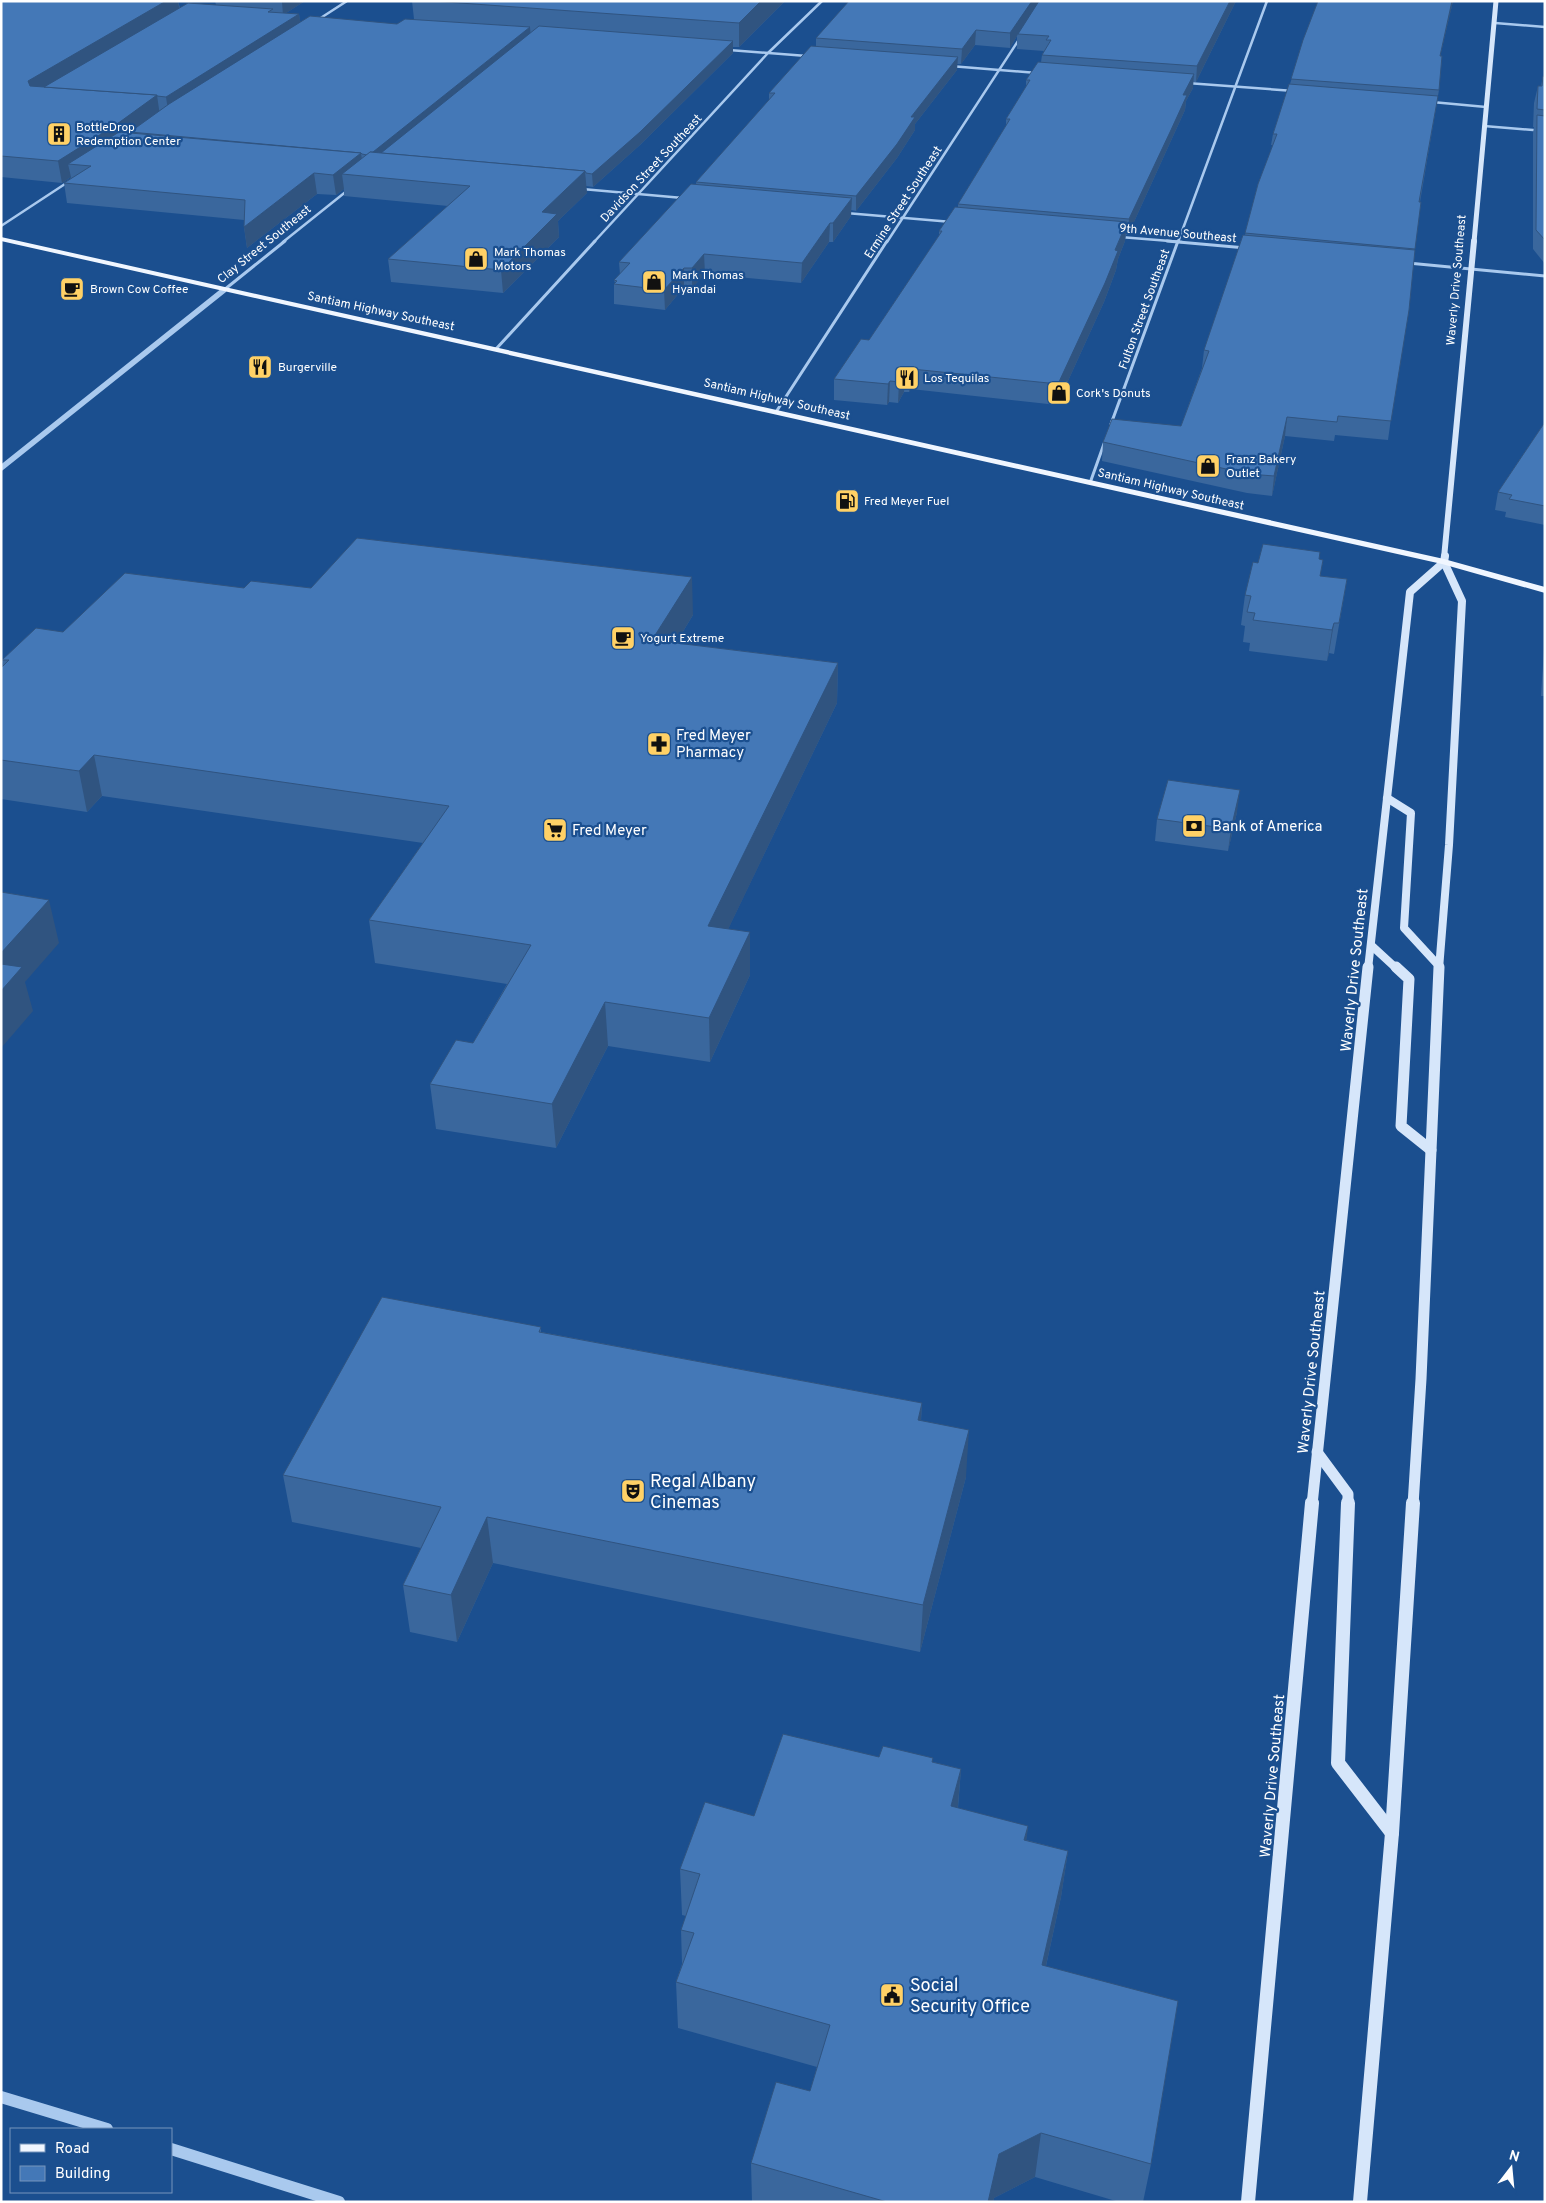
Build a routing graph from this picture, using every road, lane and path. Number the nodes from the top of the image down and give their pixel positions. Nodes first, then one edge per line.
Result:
1 (347, 1) edge
2 (822, 1) edge
3 (1267, 1) edge
4 (1496, 1) edge
5 (325, 22) edge
6 (1495, 23) junction
7 (1545, 27) edge
8 (1024, 32) edge
9 (728, 50) edge
10 (768, 54) junction
11 (816, 57) edge
12 (941, 66) edge
13 (999, 70) junction
14 (1038, 73) edge
15 (1185, 83) edge
16 (1234, 87) junction
17 (1302, 92) edge
18 (1428, 102) edge
19 (1486, 106) junction
20 (1484, 126) junction
21 (1545, 131) edge
22 (70, 181) edge
23 (350, 187) edge
24 (579, 189) edge
25 (638, 194) junction
26 (687, 198) edge
27 (844, 212) edge
28 (903, 218) junction
29 (962, 223) edge
30 (1, 226) edge
31 (1119, 237) edge
32 (1, 239) edge
33 (1178, 242) junction
34 (1256, 249) edge
35 (1402, 262) edge
36 (1470, 268) junction
37 (1545, 276) edge
38 (224, 290) junction
39 (496, 349) junction
40 (776, 412) junction
41 (1110, 426) edge
42 (1107, 435) edge
43 (1, 468) edge
44 (1090, 483) junction
45 (1444, 562) junction
46 (1545, 590) edge
47 (1387, 798) junction
48 (1372, 946) junction
49 (1439, 966) junction
50 (1430, 1150) junction
51 (1317, 1452) junction
52 (1392, 1833) junction
53 (1, 2097) edge
54 (104, 2128) edge
55 (172, 2149) edge
56 (338, 2202) edge
57 (1248, 2202) edge
58 (1360, 2202) edge

1 - 5 street
2 - 10 street, Davidson Street Southeast
3 - 16 street, Fulton Street Southeast
4 - 6 main road, Waverly Drive Southeast
6 - 7 street
6 - 19 main road, Waverly Drive Southeast
8 - 13 street, Ermine Street Southeast
9 - 10 street
10 - 11 street
10 - 25 street, Davidson Street Southeast
12 - 13 street
13 - 14 street
13 - 28 street, Ermine Street Southeast
15 - 16 street
16 - 17 street
16 - 33 street, Fulton Street Southeast
18 - 19 street
19 - 20 main road, Waverly Drive Southeast
20 - 21 street
20 - 36 main road, Waverly Drive Southeast
22 - 30 street
23 - 38 street, Clay Street Southeast
24 - 25 street
25 - 26 street
25 - 39 street, Davidson Street Southeast
27 - 28 street
28 - 29 street
28 - 40 street, Ermine Street Southeast
31 - 33 street, 9th Avenue Southeast
32 - 38 main road, Santiam Highway Southeast
33 - 34 street, 9th Avenue Southeast
33 - 41 street, Fulton Street Southeast
35 - 36 street
36 - 37 street
36 - 45 main road, Waverly Drive Southeast
38 - 39 main road, Santiam Highway Southeast
38 - 43 street, Clay Street Southeast
39 - 40 main road, Santiam Highway Southeast
40 - 44 main road, Santiam Highway Southeast
42 - 44 street
44 - 45 main road, Santiam Highway Southeast
45 - 46 main road, Santiam Highway Southeast
45 - 47 main road, Waverly Drive Southeast
45 - 49 main road, Waverly Drive Southeast
47 - 48 main road, Waverly Drive Southeast
47 - 49 main road
48 - 50 main road
48 - 51 main road, Waverly Drive Southeast
49 - 50 main road, Waverly Drive Southeast
50 - 52 main road, Waverly Drive Southeast
51 - 52 main road
51 - 57 main road, Waverly Drive Southeast
52 - 58 main road, Waverly Drive Southeast
53 - 54 street
55 - 56 street

